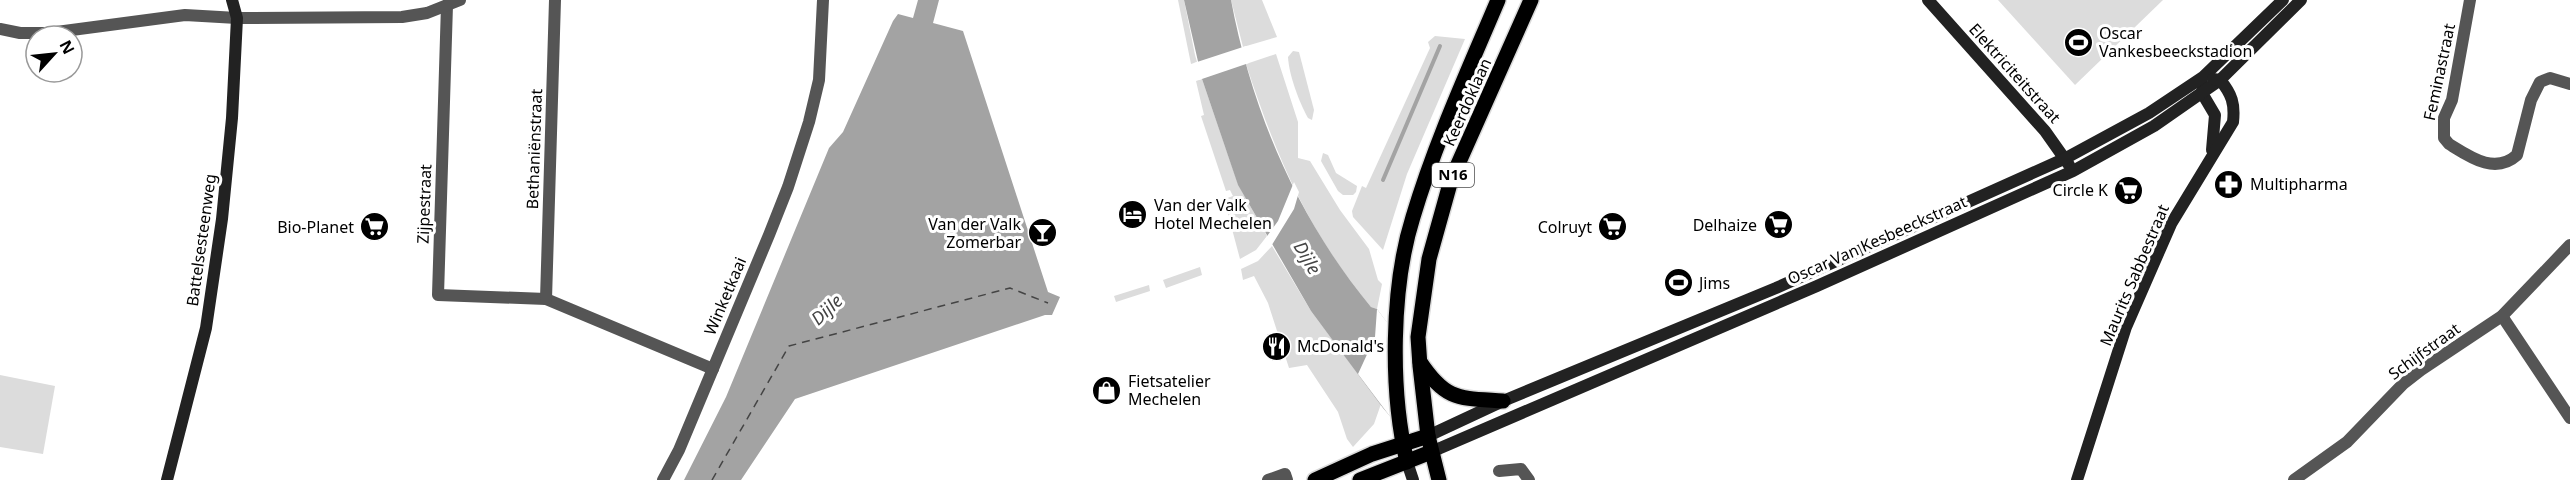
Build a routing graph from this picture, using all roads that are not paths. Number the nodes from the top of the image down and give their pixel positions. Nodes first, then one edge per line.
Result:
1 (232, 0) edge
2 (460, 0) edge
3 (555, 0) edge
4 (822, 0) edge
5 (1498, 0) edge
6 (1530, 0) edge
7 (1928, 0) edge
8 (2283, 0) edge
9 (2301, 0) edge
10 (2470, 0) edge
11 (447, 5) junction
12 (237, 18) junction
13 (0, 29) edge
14 (2203, 77) junction
15 (2220, 80) junction
16 (2570, 84) edge
17 (2202, 93) junction
18 (2211, 156) junction
19 (2066, 158) junction
20 (2073, 171) junction
21 (2570, 246) edge
22 (546, 299) junction
23 (2502, 316) junction
24 (1420, 364) junction
25 (713, 369) junction
26 (1503, 401) junction
27 (2570, 418) edge
28 (1428, 436) junction
29 (1404, 438) junction
30 (1419, 457) junction
31 (1499, 471) dead end
32 (1286, 477) edge
33 (167, 480) edge
34 (663, 480) edge
35 (1268, 480) edge
36 (1314, 480) edge
37 (1360, 480) edge
38 (1413, 480) edge
39 (1439, 480) edge
40 (1530, 480) edge
41 (2077, 480) edge
42 (2294, 480) edge

1 - 12 main road, Battelsesteenweg
2 - 11 street
3 - 22 street, Bethaniënstraat
4 - 25 street, Winketkaai
5 - 29 main road, Keerdoklaan / N16
6 - 24 main road, Keerdoklaan / N16
7 - 19 main road, Elektriciteitstraat
8 - 14 main road, Oscar Van Kesbeeckstraat
9 - 15 main road, Oscar Van Kesbeeckstraat
10 - 16 street, Feminastraat
11 - 12 street
11 - 22 street, Zijpestraat
12 - 13 street
12 - 33 main road, Battelsesteenweg
14 - 15 main road
14 - 17 main road, Maurits Sabbestraat
14 - 19 main road, Oscar Van Kesbeeckstraat
15 - 17 main road, Oscar Van Kesbeeckstraat
15 - 18 main road, Maurits Sabbestraat
17 - 18 main road, Maurits Sabbestraat
17 - 20 main road, Oscar Van Kesbeeckstraat
18 - 41 main road, Maurits Sabbestraat
19 - 20 main road, Elektriciteitstraat
19 - 26 main road, Oscar Van Kesbeeckstraat
20 - 30 main road, Oscar Van Kesbeeckstraat
21 - 23 street, Schijfstraat
22 - 25 street
23 - 27 street
23 - 42 street, Schijfstraat
24 - 26 main road
24 - 28 main road, N16
25 - 34 street, Winketkaai
26 - 28 main road, Oscar Van Kesbeeckstraat
28 - 29 main road
28 - 30 main road
29 - 30 main road
29 - 36 main road
30 - 37 main road
30 - 38 main road
30 - 39 main road
31 - 40 street
32 - 35 street

